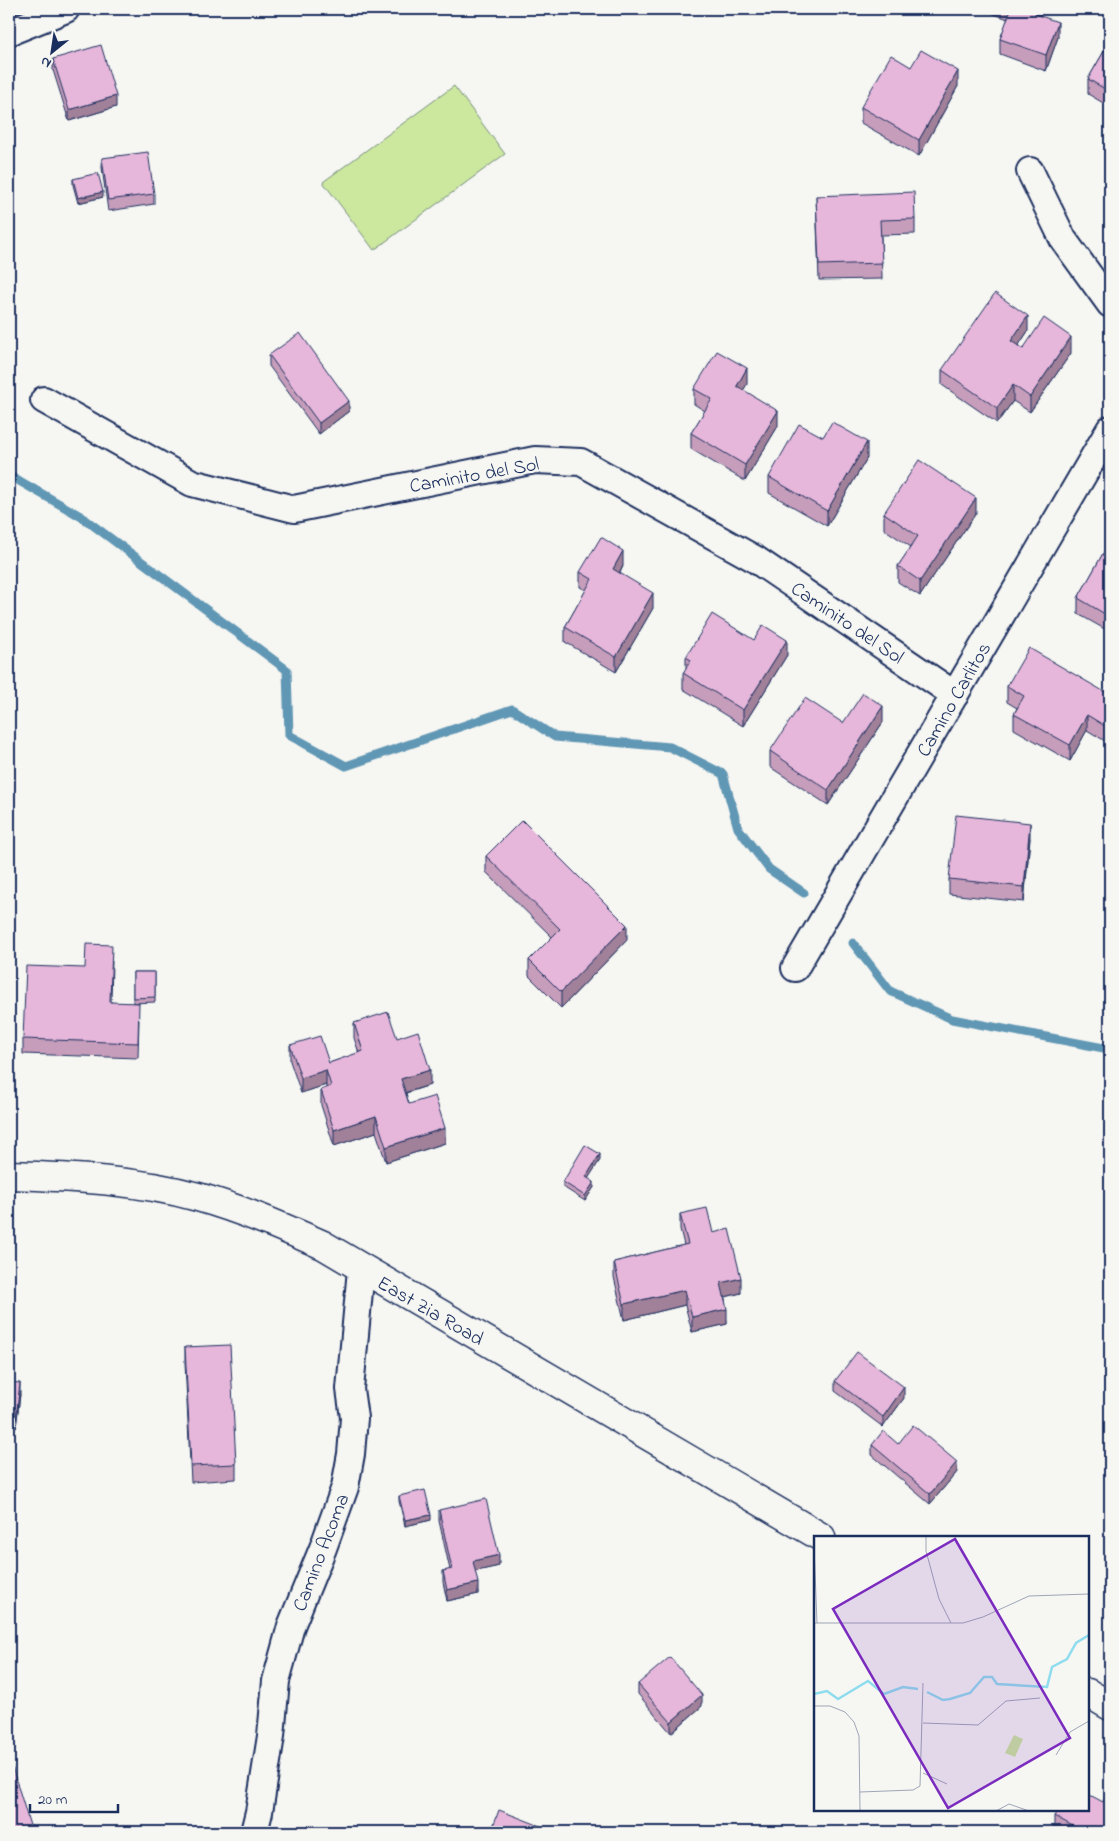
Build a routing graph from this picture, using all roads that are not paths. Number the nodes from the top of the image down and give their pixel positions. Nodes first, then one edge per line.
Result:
1 (66, 9) edge
2 (9, 32) edge
3 (1030, 171) dead end
4 (1110, 304) edge
5 (44, 400) dead end
6 (1110, 429) edge
7 (955, 695) junction
8 (795, 968) dead end
9 (9, 1175) edge
10 (361, 1269) junction
11 (819, 1536) edge
12 (1089, 1694) edge
13 (1110, 1706) edge
14 (254, 1832) edge

1 - 2 street
3 - 4 street
5 - 7 street, Caminito del Sol
6 - 7 street, Camino Carlitos
7 - 8 street, Camino Carlitos
9 - 10 street, East Zia Road
10 - 11 street, East Zia Road
10 - 14 street, Camino Acoma
12 - 13 street

